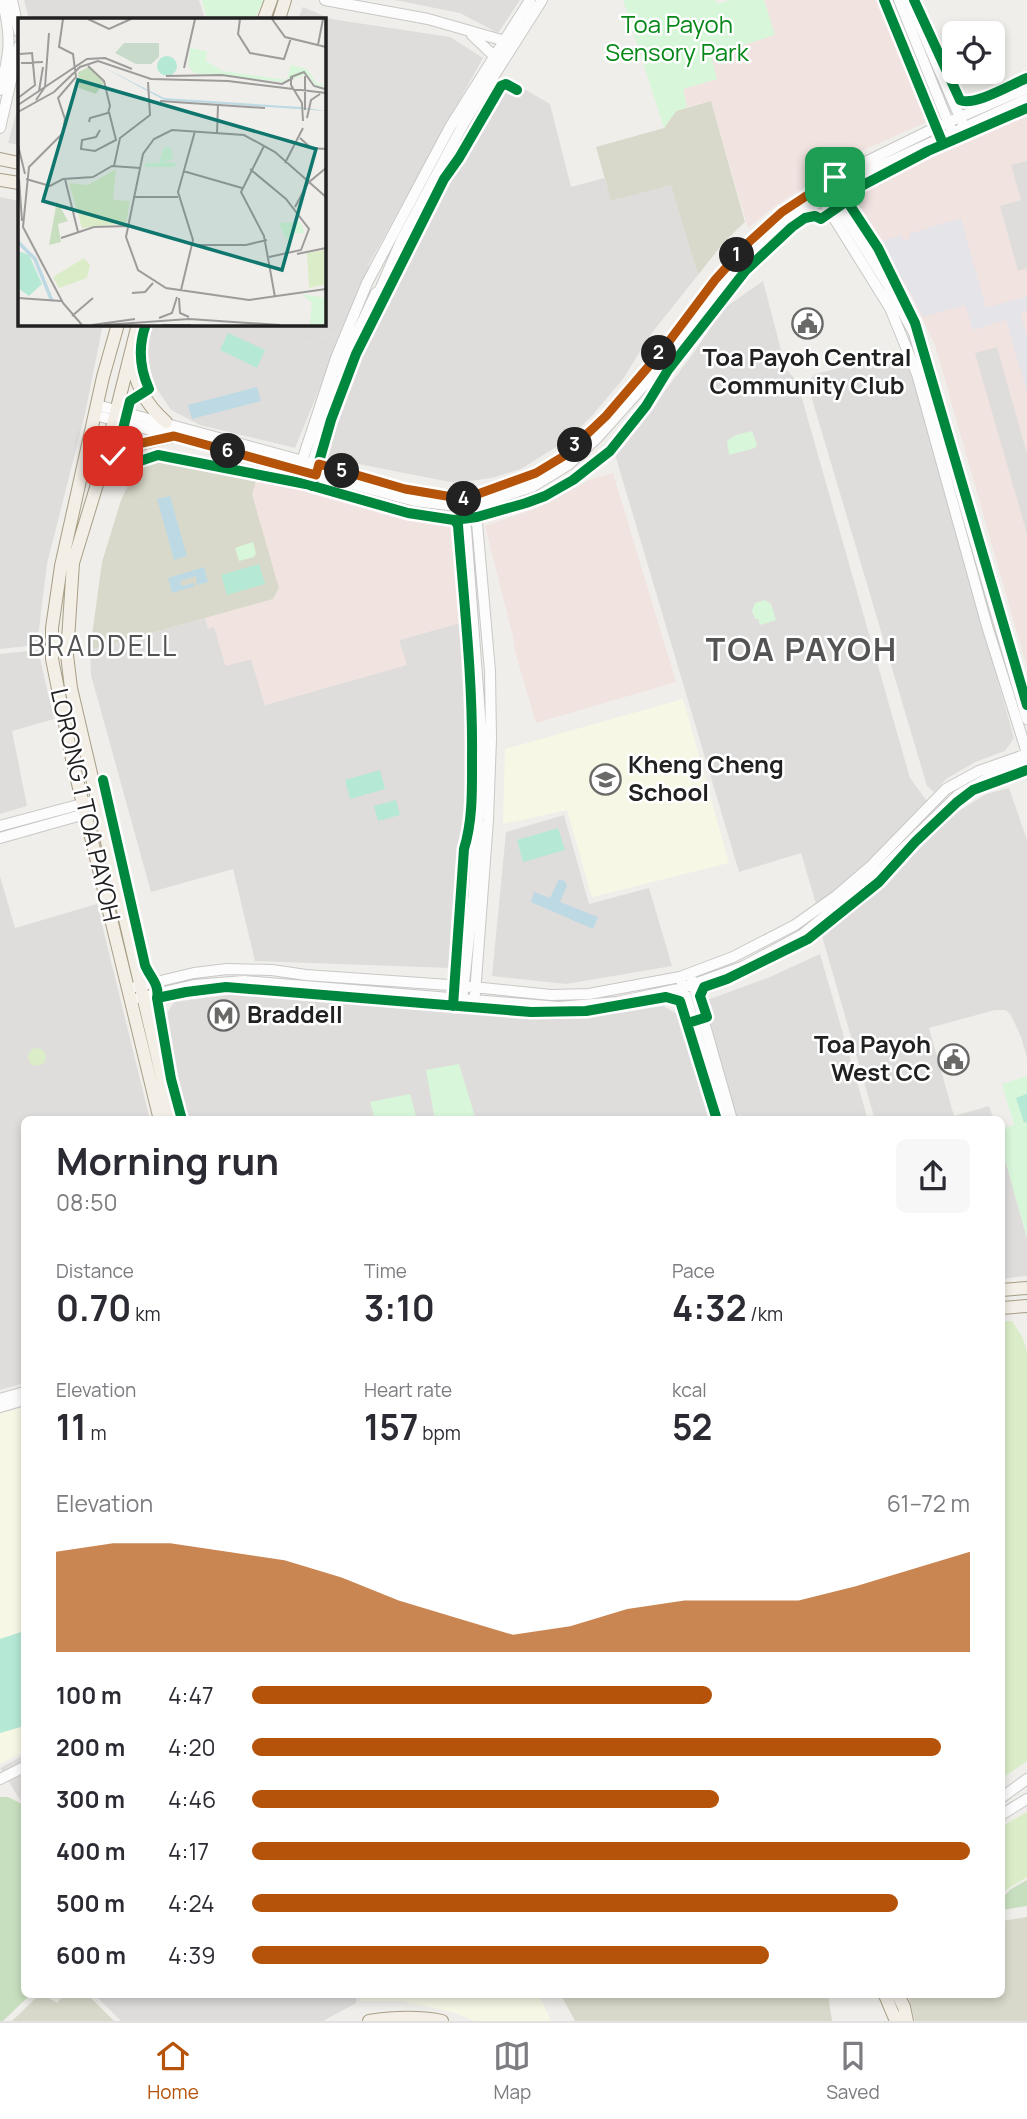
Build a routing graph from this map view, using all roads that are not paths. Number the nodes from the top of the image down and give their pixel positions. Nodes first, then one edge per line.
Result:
1 (2, 0) edge
2 (12, 0) edge
3 (271, 0) edge
4 (285, 0) edge
5 (325, 0) edge
6 (530, 0) edge
7 (542, 0) edge
8 (899, 0) edge
9 (909, 0) edge
10 (352, 2) edge
11 (264, 18) edge
12 (279, 18) edge
13 (18, 27) edge
14 (467, 31) junction
15 (505, 41) junction
16 (18, 50) edge
17 (495, 57) junction
18 (1027, 88) edge
19 (0, 90) edge
20 (1027, 99) edge
21 (962, 122) junction
22 (951, 127) junction
23 (0, 128) edge
24 (1, 157) edge
25 (18, 163) edge
26 (0, 180) edge
27 (18, 183) edge
28 (823, 191) junction
29 (374, 287) junction
30 (117, 326) edge
31 (137, 326) edge
32 (131, 349) junction
33 (96, 410) junction
34 (114, 415) junction
35 (166, 422) junction
36 (174, 436) junction
37 (306, 466) junction
38 (102, 468) junction
39 (470, 502) junction
40 (477, 671) junction
41 (490, 671) junction
42 (1027, 719) edge
43 (1027, 754) edge
44 (1027, 764) edge
45 (99, 805) junction
46 (84, 809) junction
47 (0, 826) edge
48 (0, 838) edge
49 (687, 981) junction
50 (463, 986) junction
51 (476, 988) junction
52 (143, 991) junction
53 (130, 994) junction
54 (462, 998) junction
55 (474, 1000) junction
56 (712, 1066) junction
57 (159, 1116) edge
58 (171, 1116) edge
59 (721, 1116) edge
60 (731, 1116) edge
61 (1014, 1289) edge
62 (1025, 1305) edge
63 (1005, 1308) edge
64 (21, 1393) edge
65 (0, 1399) edge
66 (21, 1401) edge
67 (0, 1407) edge
68 (21, 1768) edge
69 (0, 1779) edge
70 (1027, 1779) edge
71 (1005, 1795) edge
72 (1027, 1799) edge
73 (1005, 1813) edge
74 (886, 1998) edge
75 (900, 1998) edge
76 (369, 2021) edge
77 (442, 2021) edge
78 (896, 2021) edge
79 (908, 2021) edge

1 - 19 street
2 - 13 street
3 - 11 main road
4 - 12 main road
5 - 10 street
6 - 15 street
7 - 29 street
8 - 22 street
9 - 21 street
10 - 14 street
14 - 15 street
14 - 17 street
15 - 17 street
16 - 23 street
17 - 29 street
18 - 21 street
20 - 21 street
21 - 22 street
22 - 28 street
24 - 25 main road
26 - 27 main road
28 - 39 street
28 - 42 street
28 - 43 street
29 - 37 street
30 - 33 main road, LORONG 1 TOA PAYOH
31 - 32 main road, LORONG 1 TOA PAYOH
32 - 34 main road, LORONG 1 TOA PAYOH
32 - 35 main road
33 - 34 street
33 - 46 main road, LORONG 1 TOA PAYOH
34 - 35 street
34 - 36 street
34 - 38 main road, LORONG 1 TOA PAYOH
35 - 37 street
36 - 37 street
36 - 38 main road
37 - 39 street
38 - 45 main road, LORONG 1 TOA PAYOH
39 - 40 street
39 - 41 street
40 - 41 street
40 - 50 street
41 - 51 street
43 - 49 street
44 - 49 street
45 - 46 street
45 - 52 main road, LORONG 1 TOA PAYOH
46 - 47 street
46 - 48 street
46 - 53 main road, LORONG 1 TOA PAYOH
49 - 51 street
49 - 55 street
49 - 56 street
50 - 51 street
50 - 52 street
50 - 54 street
51 - 55 street
52 - 53 street
52 - 54 street
52 - 58 main road, LORONG 1 TOA PAYOH
53 - 57 main road, LORONG 1 TOA PAYOH
54 - 55 street
56 - 59 street
56 - 60 street
61 - 62 street
62 - 63 main road
64 - 65 street
66 - 67 street
68 - 69 street
70 - 71 street
72 - 73 street
74 - 78 main road
75 - 79 main road
76 - 77 main road

